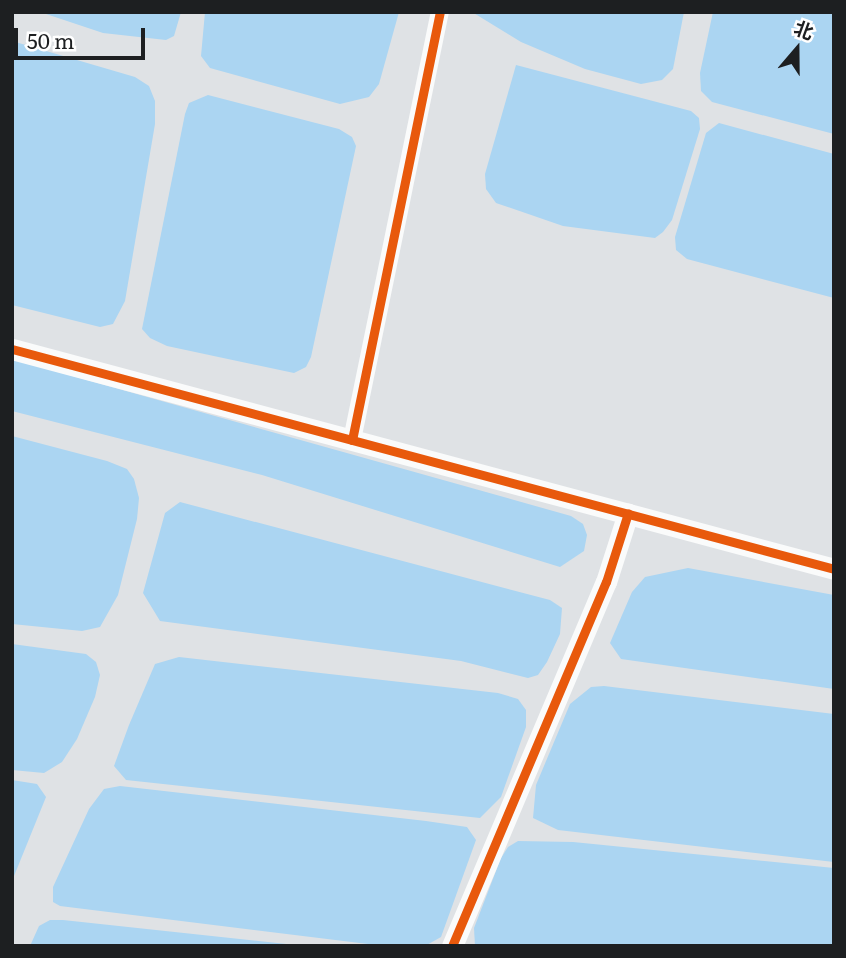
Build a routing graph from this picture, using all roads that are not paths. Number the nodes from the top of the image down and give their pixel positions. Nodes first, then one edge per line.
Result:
1 (440, 12) edge
2 (12, 349) edge
3 (352, 440) junction
4 (628, 513) junction
5 (834, 569) edge
6 (452, 946) edge

1 - 3 street
2 - 3 street
3 - 4 street
4 - 5 street
4 - 6 street

